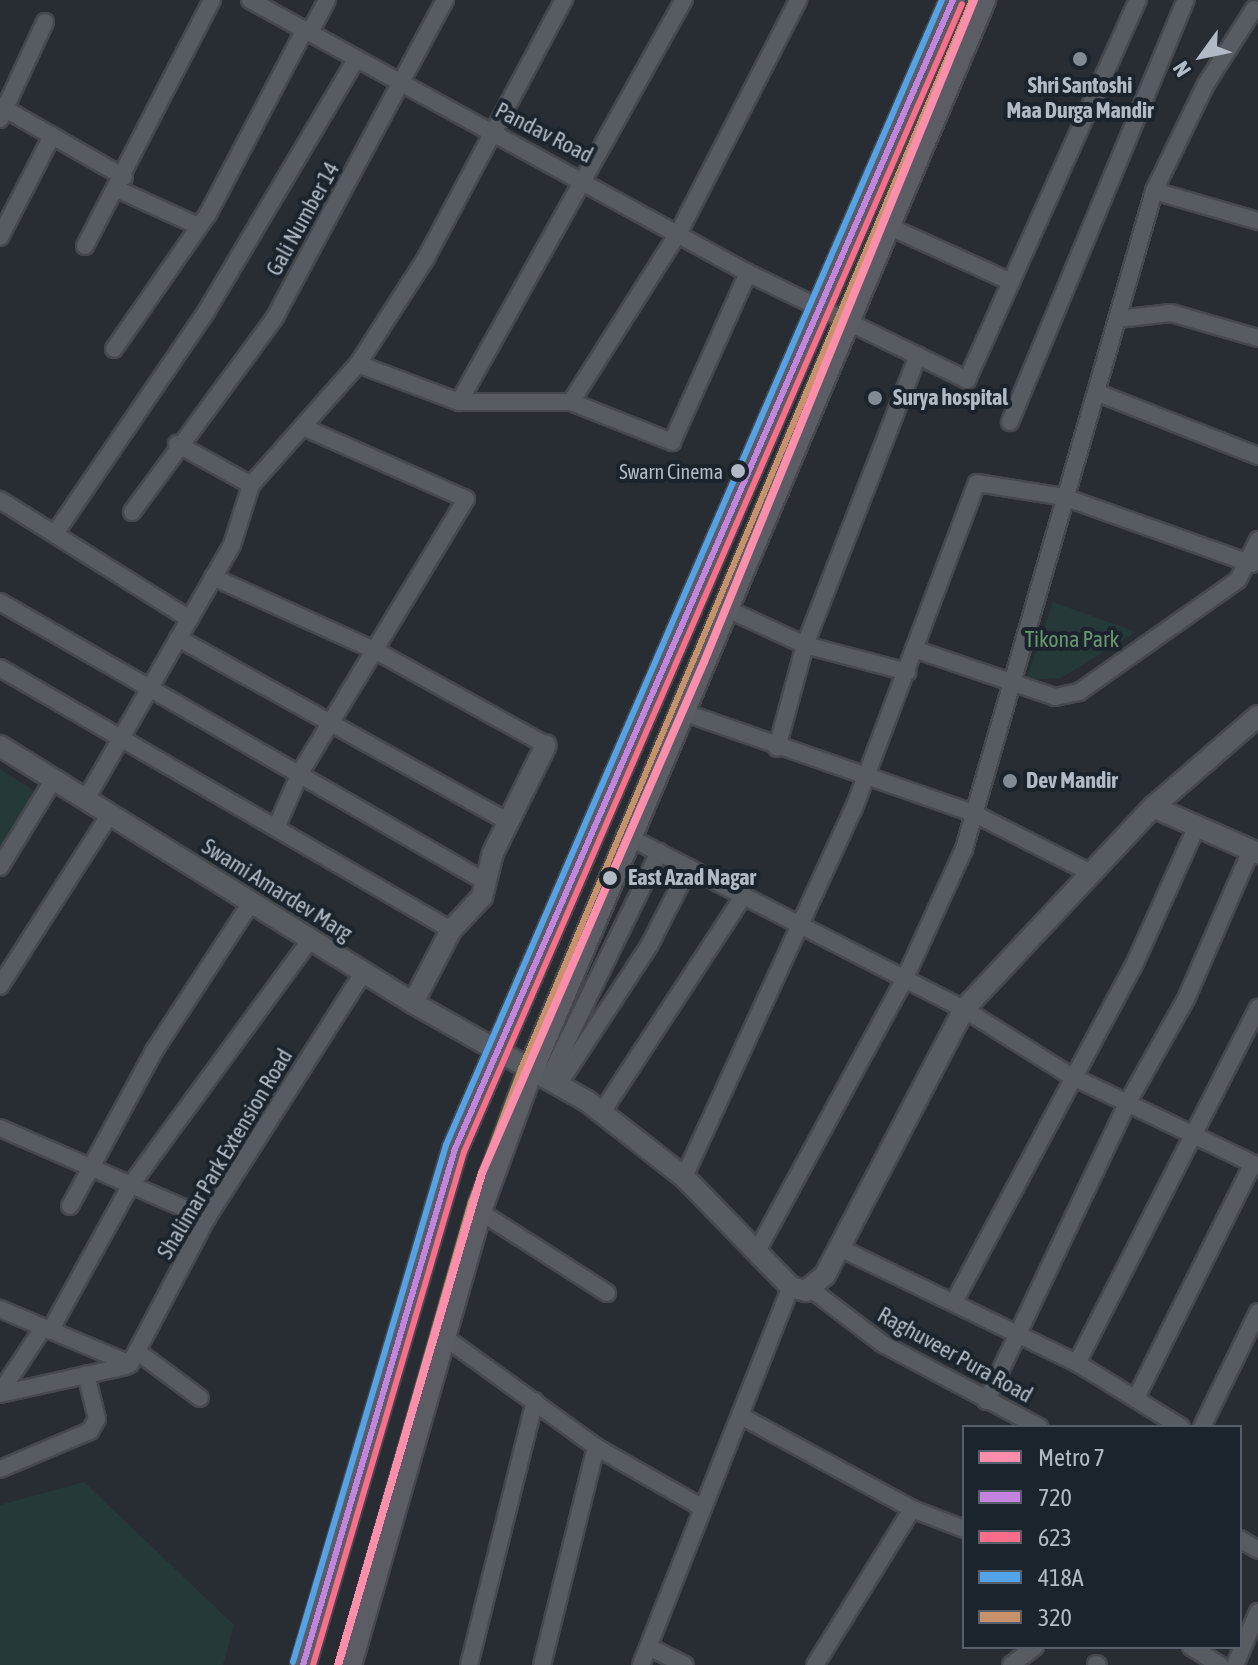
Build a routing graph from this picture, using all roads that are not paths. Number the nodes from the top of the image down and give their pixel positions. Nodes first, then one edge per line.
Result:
1 (212, 0) edge
2 (250, 0) edge
3 (327, 0) edge
4 (445, 0) edge
5 (564, 0) edge
6 (684, 0) edge
7 (798, 0) edge
8 (953, 0) edge
9 (983, 0) edge
10 (1138, 0) edge
11 (1186, 0) edge
12 (1251, 7) edge
13 (45, 22) dead end
14 (308, 30) junction
15 (357, 58) junction
16 (402, 83) junction
17 (2, 111) edge
18 (495, 133) junction
19 (52, 136) junction
20 (590, 180) junction
21 (120, 183) junction
22 (1154, 191) junction
23 (1258, 221) edge
24 (196, 225) junction
25 (890, 227) junction
26 (679, 232) junction
27 (0, 237) edge
28 (85, 246) dead end
29 (748, 273) junction
30 (1011, 282) junction
31 (808, 303) junction
32 (1118, 319) junction
33 (848, 323) junction
34 (1258, 338) edge
35 (114, 349) dead end
36 (918, 355) junction
37 (358, 364) junction
38 (1098, 393) junction
39 (459, 402) junction
40 (571, 402) junction
41 (1010, 422) dead end
42 (307, 429) junction
43 (177, 444) junction
44 (1258, 456) edge
45 (251, 485) junction
46 (1064, 497) junction
47 (0, 500) edge
48 (132, 512) dead end
49 (56, 532) junction
50 (1258, 540) edge
51 (1252, 564) junction
52 (213, 577) junction
53 (0, 602) edge
54 (725, 608) junction
55 (190, 619) junction
56 (178, 638) junction
57 (805, 645) junction
58 (914, 649) junction
59 (378, 652) junction
60 (0, 668) edge
61 (907, 672) junction
62 (1012, 683) junction
63 (149, 690) junction
64 (680, 711) junction
65 (1258, 716) edge
66 (332, 725) junction
67 (122, 736) junction
68 (546, 745) joint
69 (0, 746) edge
70 (777, 748) junction
71 (300, 773) junction
72 (866, 777) junction
73 (54, 779) junction
74 (86, 799) junction
75 (1153, 807) junction
76 (110, 814) junction
77 (975, 814) junction
78 (508, 822) junction
79 (1197, 826) junction
80 (276, 828) junction
81 (625, 835) junction
82 (659, 852) junction
83 (1254, 852) edge
84 (0, 867) edge
85 (689, 868) junction
86 (1091, 873) junction
87 (486, 882) junction
88 (744, 895) junction
89 (251, 903) junction
90 (802, 925) junction
91 (451, 930) junction
92 (310, 940) junction
93 (363, 973) junction
94 (905, 978) junction
95 (0, 986) edge
96 (413, 1003) junction
97 (1258, 1007) edge
98 (964, 1009) junction
99 (498, 1053) junction
100 (1071, 1076) junction
101 (545, 1079) junction
102 (1128, 1102) junction
103 (602, 1112) junction
104 (0, 1128) edge
105 (1195, 1136) junction
106 (1255, 1164) edge
107 (84, 1168) junction
108 (684, 1177) junction
109 (130, 1186) junction
110 (70, 1206) dead end
111 (479, 1211) junction
112 (207, 1218) junction
113 (840, 1248) junction
114 (757, 1251) junction
115 (791, 1287) junction
116 (812, 1290) junction
117 (607, 1293) dead end
118 (954, 1302) junction
119 (0, 1309) edge
120 (1258, 1312) edge
121 (47, 1330) junction
122 (1018, 1334) junction
123 (447, 1339) junction
124 (138, 1352) junction
125 (1077, 1363) junction
126 (126, 1366) junction
127 (86, 1374) junction
128 (0, 1394) edge
129 (1137, 1396) junction
130 (200, 1398) dead end
131 (535, 1401) junction
132 (986, 1401) junction
133 (741, 1416) junction
134 (1030, 1425) edge
135 (1178, 1425) edge
136 (1203, 1425) edge
137 (596, 1447) junction
138 (0, 1469) edge
139 (701, 1507) junction
140 (912, 1509) junction
141 (962, 1528) edge
142 (1258, 1612) edge
143 (649, 1647) junction
144 (1032, 1649) edge
145 (1194, 1649) edge
146 (1242, 1649) edge
147 (820, 1664) edge
148 (303, 1665) edge
149 (349, 1665) edge
150 (469, 1665) edge
151 (542, 1665) edge
152 (641, 1665) edge
153 (685, 1665) edge
154 (1011, 1665) edge
155 (1220, 1665) edge

1 - 21 street
2 - 14 street, Pandav Road
3 - 14 street
4 - 16 street, Gali Number 14
5 - 18 street
6 - 20 street
7 - 26 street
8 - 31 main road
9 - 25 main road
10 - 30 street
11 - 41 street
12 - 22 street
13 - 17 street
14 - 15 street, Pandav Road
14 - 24 street
15 - 16 street, Pandav Road
15 - 49 street
16 - 18 street, Pandav Road
16 - 43 street, Gali Number 14
17 - 19 street
18 - 20 street, Pandav Road
18 - 37 street
19 - 21 street
19 - 27 street
20 - 26 street, Pandav Road
20 - 39 street
21 - 24 street
21 - 28 street
22 - 23 street
22 - 32 street
24 - 35 street
25 - 30 street
25 - 33 main road
26 - 29 street, Pandav Road
26 - 40 street
29 - 31 street, Pandav Road
29 - 40 street
30 - 36 street, Pandav Road
31 - 33 street, Pandav Road
31 - 99 main road
32 - 34 street
32 - 38 street
33 - 36 street, Pandav Road
33 - 54 main road
36 - 57 street
37 - 39 street
37 - 42 street
38 - 44 street
38 - 46 street
39 - 40 street
42 - 45 street
42 - 59 street
43 - 45 street
43 - 48 street, Gali Number 14
45 - 52 street
46 - 51 street
46 - 58 street
46 - 62 street
47 - 49 street
49 - 55 street
50 - 51 street
51 - 62 street
52 - 55 street
52 - 59 street
53 - 63 street
54 - 57 street
54 - 64 main road
55 - 56 street
56 - 63 street
56 - 66 street
57 - 61 street
57 - 70 street
58 - 61 street
58 - 62 street
59 - 66 street
59 - 68 street
60 - 67 street
61 - 72 street
62 - 77 street
63 - 67 street
63 - 71 street
64 - 70 street
64 - 81 main road
65 - 75 street
66 - 71 street
66 - 78 street
67 - 74 street
67 - 80 street
68 - 78 street
69 - 73 street, Swami Amardev Marg
70 - 72 street
71 - 80 street
71 - 87 street
72 - 77 street
72 - 90 street
73 - 74 street, Swami Amardev Marg
73 - 84 street
74 - 76 street, Swami Amardev Marg
75 - 79 street
75 - 86 street
76 - 89 street, Swami Amardev Marg
76 - 95 street
77 - 86 street
77 - 94 street
78 - 87 street
79 - 83 street
79 - 100 street
80 - 91 street
81 - 82 street
81 - 101 main road
82 - 85 street
82 - 101 street
83 - 102 street
85 - 88 street
85 - 101 street
86 - 98 street
87 - 91 street
88 - 90 street
88 - 103 street
89 - 92 street, Swami Amardev Marg
89 - 107 street
90 - 94 street
90 - 108 street
91 - 96 street
92 - 93 street, Swami Amardev Marg
92 - 109 street
93 - 96 street, Swami Amardev Marg
93 - 112 street, Shalimar Park Extension Road
94 - 98 street
94 - 114 street
96 - 99 street, Swami Amardev Marg
97 - 105 street
98 - 100 street
98 - 113 street
99 - 101 street, Swami Amardev Marg
99 - 148 main road
100 - 102 street
100 - 118 street
101 - 103 street
101 - 111 main road
102 - 105 street
102 - 122 street
103 - 108 street
104 - 107 street
105 - 106 street
105 - 125 street
106 - 129 street
107 - 109 street
107 - 110 street
108 - 114 street
109 - 112 street
109 - 121 street
111 - 117 street
111 - 123 main road
112 - 124 street, Shalimar Park Extension Road
113 - 116 street
113 - 118 street
114 - 115 street
115 - 116 street
115 - 133 street
116 - 132 street, Raghuveer Pura Road
118 - 122 street
119 - 121 street
120 - 136 street
121 - 126 street
121 - 128 street
122 - 125 street
122 - 132 street
123 - 131 street
123 - 149 main road
124 - 126 street, Shalimar Park Extension Road
124 - 130 street
125 - 129 street
126 - 127 street
127 - 128 street
127 - 138 street
129 - 135 street
131 - 137 street
131 - 150 street
132 - 134 street, Raghuveer Pura Road
133 - 139 street
133 - 140 street
137 - 139 street
137 - 151 street
139 - 143 street
140 - 141 street
140 - 147 street
142 - 146 street
143 - 152 street
143 - 153 street
144 - 154 street
145 - 155 street

